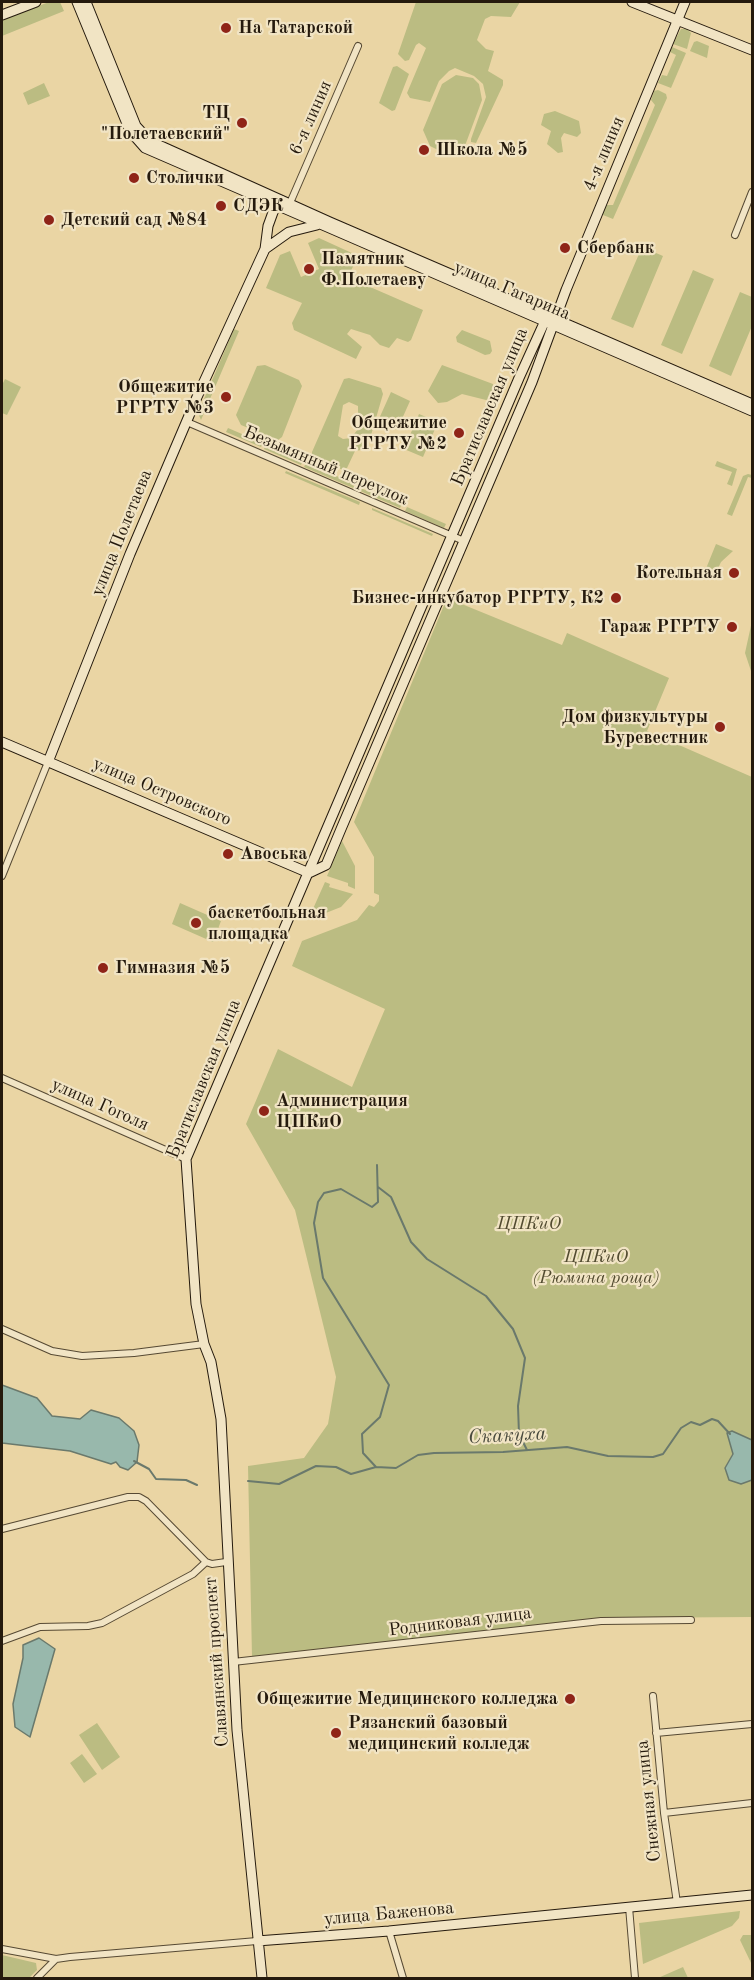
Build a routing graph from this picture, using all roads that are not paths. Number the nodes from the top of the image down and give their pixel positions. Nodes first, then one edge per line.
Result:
1 (36, 2) edge
2 (77, 2) edge
3 (86, 2) edge
4 (632, 2) edge
5 (685, 2) edge
6 (2, 15) edge
7 (677, 20) junction
8 (358, 46) dead end
9 (753, 50) edge
10 (261, 189) junction
11 (753, 192) edge
12 (290, 203) junction
13 (276, 204) junction
14 (319, 225) junction
15 (735, 235) dead end
16 (265, 249) junction
17 (551, 323) junction
18 (753, 404) edge
19 (752, 410) edge
20 (187, 422) junction
21 (453, 537) junction
22 (464, 541) junction
23 (2, 742) edge
24 (48, 762) junction
25 (309, 873) junction
26 (2, 876) edge
27 (2, 1078) edge
28 (186, 1159) junction
29 (2, 1329) edge
30 (204, 1344) junction
31 (2, 1529) edge
32 (206, 1562) junction
33 (226, 1562) junction
34 (691, 1620) dead end
35 (2, 1641) edge
36 (233, 1662) junction
37 (653, 1696) dead end
38 (753, 1724) edge
39 (656, 1733) junction
40 (753, 1803) edge
41 (664, 1813) junction
42 (753, 1895) edge
43 (677, 1903) junction
44 (629, 1907) junction
45 (389, 1931) junction
46 (257, 1941) junction
47 (2, 1949) edge
48 (56, 1959) junction
49 (37, 1978) edge
50 (262, 1978) edge
51 (403, 1978) edge
52 (635, 1978) edge

1 - 6 street
2 - 13 street, улица Гагарина
3 - 10 street, улица Гагарина
4 - 7 street
5 - 7 street, 4-я линия
7 - 9 street
7 - 17 street, 4-я линия
8 - 12 street, 6-я линия
10 - 12 street, улица Гагарина
10 - 13 street
11 - 15 street
12 - 13 street
12 - 17 street, улица Гагарина
13 - 14 street, улица Гагарина
13 - 16 street, улица Полетаева
14 - 16 street
14 - 17 street, улица Гагарина
16 - 20 street, улица Полетаева
17 - 18 street, улица Гагарина
17 - 19 street, улица Гагарина
17 - 21 street, Братиславская улица
17 - 22 street, Братиславская улица
20 - 21 street, Безымянный переулок
20 - 24 street, улица Полетаева
21 - 22 street
21 - 25 street, Братиславская улица
22 - 25 street, Братиславская улица
23 - 24 street, улица Островского
24 - 25 street, улица Островского
24 - 26 street, улица Полетаева
25 - 28 street, Братиславская улица
27 - 28 street, улица Гоголя
28 - 30 street, Братиславская улица
29 - 30 street
30 - 33 street, Славянский проспект
31 - 32 street
32 - 33 street
32 - 35 street
33 - 36 street, Славянский проспект
34 - 36 street, Родниковая улица
36 - 46 street, Славянский проспект
37 - 39 street, Снежная улица
38 - 39 street
39 - 41 street, Снежная улица
40 - 41 street
41 - 43 street, Снежная улица
42 - 43 street, улица Баженова
43 - 44 street, улица Баженова
44 - 45 street, улица Баженова
44 - 52 street
45 - 46 street, улица Баженова
45 - 51 street
46 - 48 street, улица Баженова
46 - 50 street, Славянский проспект
47 - 48 street, улица Баженова
48 - 49 street

